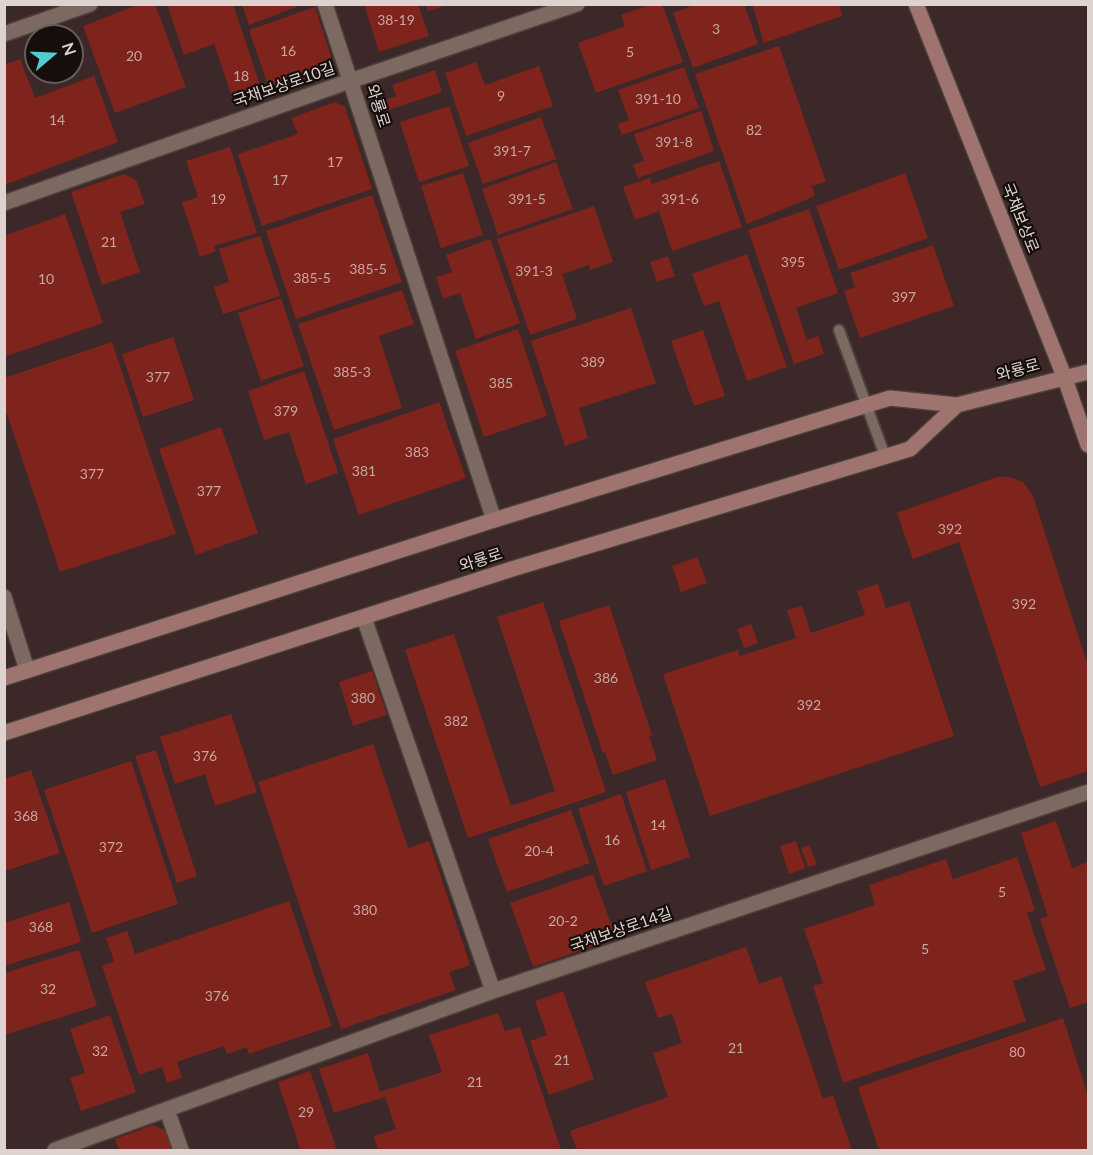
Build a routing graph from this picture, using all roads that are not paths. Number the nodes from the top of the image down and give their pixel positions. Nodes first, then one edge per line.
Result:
1 (90, 4) edge
2 (325, 4) edge
3 (577, 4) edge
4 (916, 4) edge
5 (4, 34) edge
6 (350, 81) junction
7 (4, 203) edge
8 (838, 330) dead end
9 (1089, 372) edge
10 (1064, 376) junction
11 (867, 405) junction
12 (957, 405) junction
13 (1089, 445) edge
14 (885, 456) junction
15 (494, 520) junction
16 (4, 597) edge
17 (364, 618) junction
18 (27, 670) junction
19 (4, 678) edge
20 (4, 733) edge
21 (1089, 792) edge
22 (494, 991) junction
23 (167, 1110) junction
24 (55, 1150) edge
25 (181, 1150) edge

1 - 5 street
2 - 6 street
3 - 6 street, 국채보상로10길
4 - 10 main road, 국채보상로
6 - 7 street, 국채보상로10길
6 - 15 street, 와룡로
8 - 11 lane
9 - 10 main road, 와룡로
10 - 12 main road, 와룡로
10 - 13 main road, 국채보상로
11 - 12 main road, 와룡로
11 - 14 lane
11 - 15 main road, 와룡로
12 - 14 main road, 와룡로
14 - 17 main road, 와룡로
15 - 18 main road, 와룡로
16 - 18 street
17 - 20 main road, 와룡로
17 - 22 street
18 - 19 main road, 와룡로
21 - 22 street, 국채보상로14길
22 - 23 street, 국채보상로14길
23 - 24 street, 국채보상로14길
23 - 25 street

